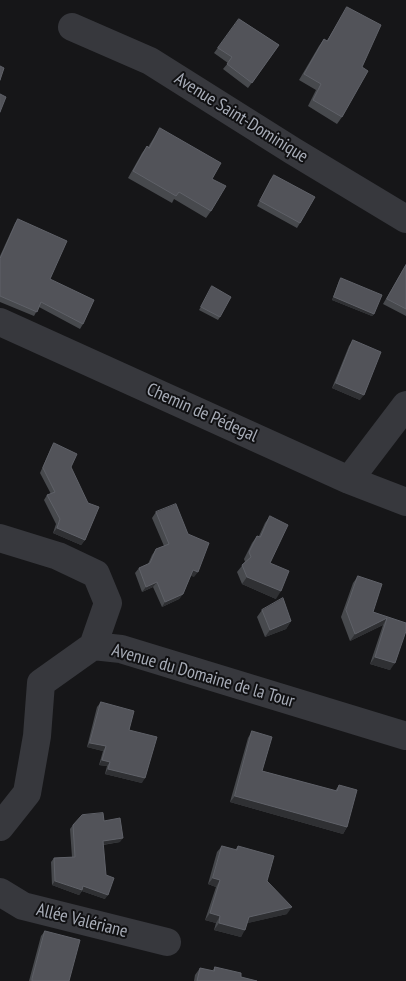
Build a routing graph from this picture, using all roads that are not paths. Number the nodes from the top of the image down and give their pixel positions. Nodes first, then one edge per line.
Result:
1 (72, 27) dead end
2 (406, 218) edge
3 (0, 322) edge
4 (406, 405) edge
5 (349, 480) junction
6 (406, 502) edge
7 (0, 538) edge
8 (93, 646) junction
9 (406, 736) edge
10 (0, 827) edge
11 (0, 892) edge
12 (167, 942) dead end

1 - 2 street, Avenue Saint-Dominique
3 - 5 street, Chemin de Pédegal
4 - 5 street
5 - 6 street, Chemin de Pédegal
7 - 8 street
8 - 9 street, Avenue du Domaine de la Tour
8 - 10 street, Avenue du Domaine de la Tour
11 - 12 street, Allée Valériane

